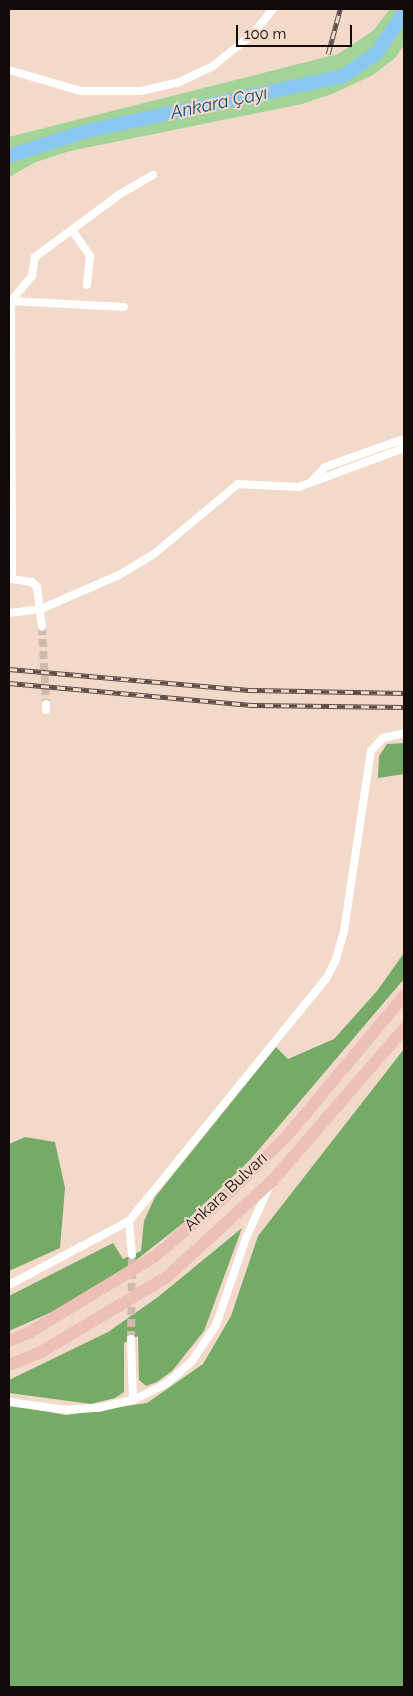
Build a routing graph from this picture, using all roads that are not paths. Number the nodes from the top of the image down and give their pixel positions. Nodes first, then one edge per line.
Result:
1 (273, 9) edge
2 (9, 70) edge
3 (152, 175) dead end
4 (72, 230) junction
5 (87, 285) dead end
6 (11, 301) junction
7 (124, 307) dead end
8 (404, 447) edge
9 (10, 486) edge
10 (10, 579) edge
11 (41, 609) junction
12 (9, 613) edge
13 (42, 627) tunnel mouth
14 (404, 733) edge
15 (404, 996) edge
16 (404, 1029) edge
17 (273, 1180) junction
18 (129, 1221) junction
19 (132, 1255) tunnel mouth
20 (9, 1285) edge
21 (131, 1340) tunnel mouth
22 (9, 1341) edge
23 (9, 1364) edge
24 (133, 1400) junction
25 (9, 1402) edge

1 - 2 street
3 - 4 street
4 - 5 street
4 - 6 street
6 - 7 street
6 - 9 street
8 - 11 street
9 - 10 street
10 - 11 street
11 - 12 street
11 - 13 street
14 - 18 street
15 - 22 main road, Ankara Bulvarı
16 - 17 main road, Ankara Bulvarı
17 - 23 main road, Ankara Bulvarı
17 - 24 street
18 - 19 street
18 - 20 street
21 - 24 street
24 - 25 street

